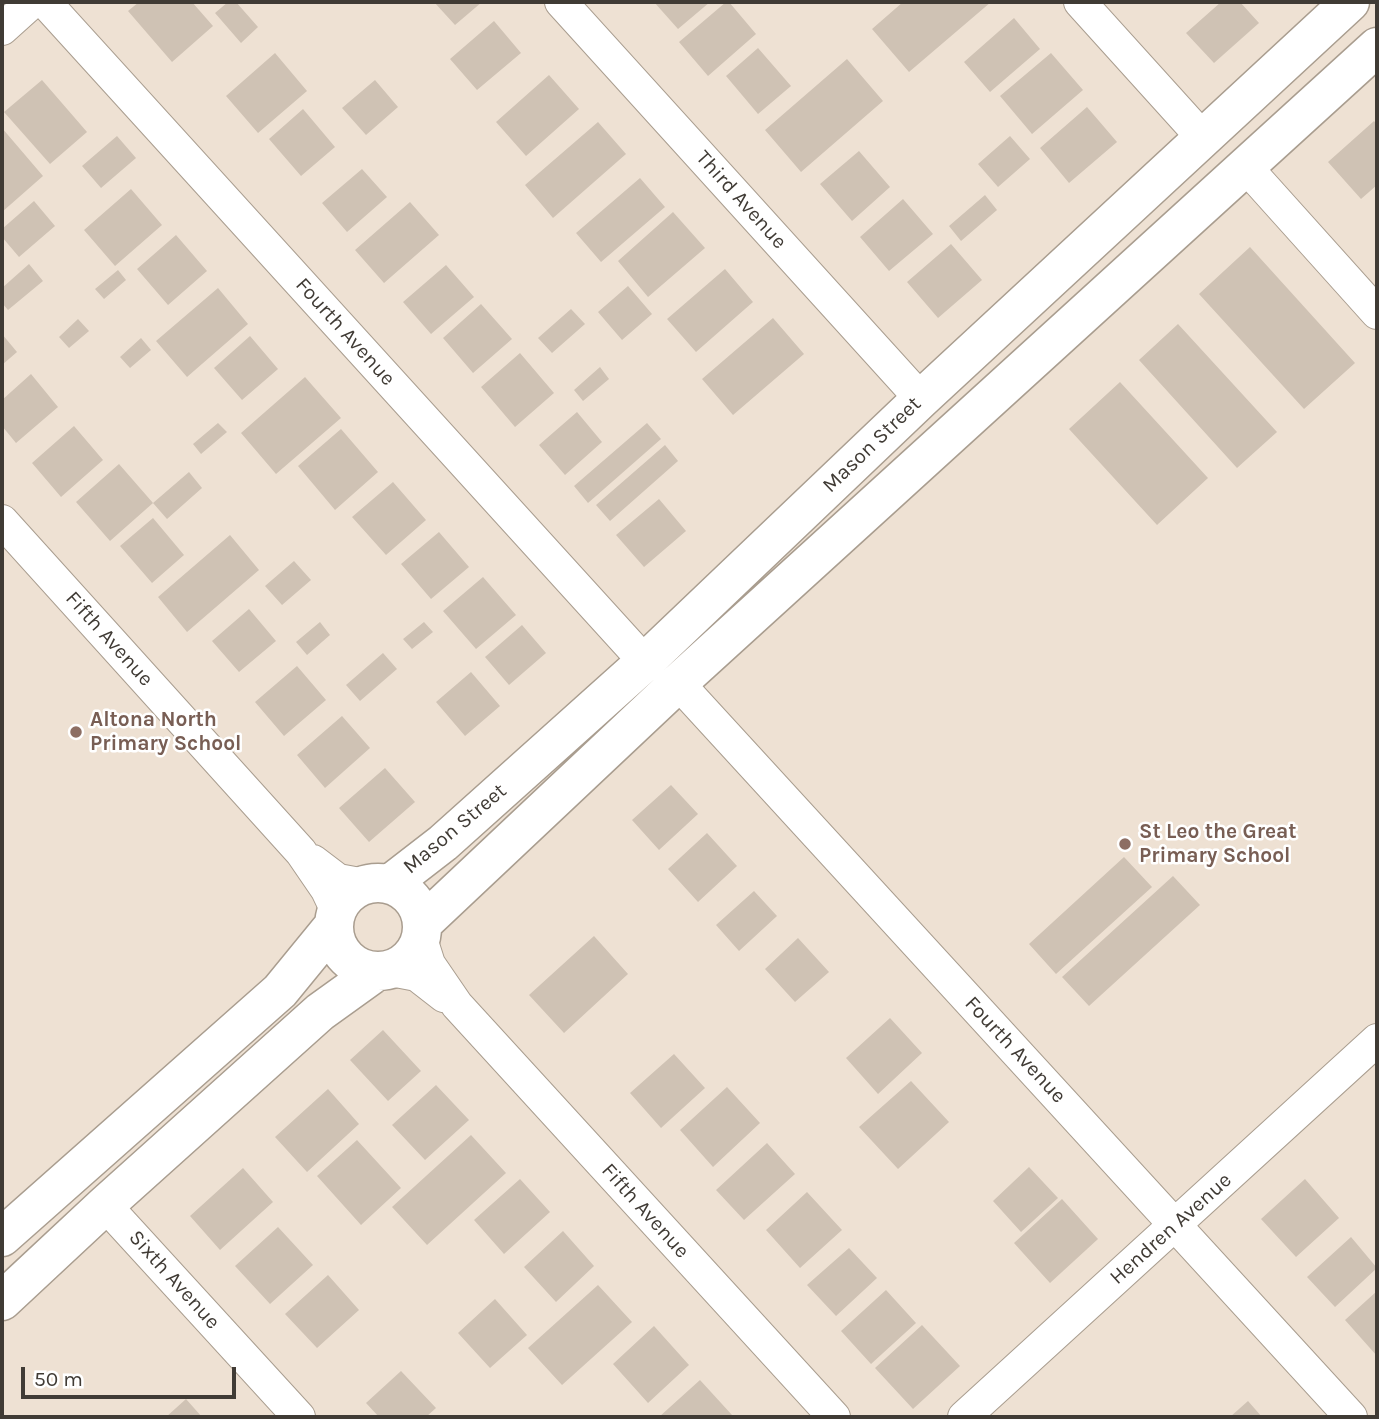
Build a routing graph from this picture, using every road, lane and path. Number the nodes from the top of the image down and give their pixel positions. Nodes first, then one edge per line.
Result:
1 (32, 2) edge
2 (45, 2) edge
3 (561, 2) edge
4 (1080, 2) edge
5 (1350, 2) edge
6 (2, 29) edge
7 (1377, 47) edge
8 (1202, 137) junction
9 (1245, 166) junction
10 (1377, 313) edge
11 (921, 399) junction
12 (2, 521) edge
13 (645, 662) junction
14 (678, 683) junction
15 (301, 852) junction
16 (377, 885) junction
17 (336, 918) junction
18 (421, 932) junction
19 (384, 971) junction
20 (457, 1005) junction
21 (1377, 1040) edge
22 (105, 1205) junction
23 (1175, 1224) junction
24 (2, 1237) edge
25 (2, 1301) edge
26 (299, 1417) edge
27 (834, 1417) edge
28 (964, 1417) edge
29 (1351, 1417) edge

1 - 6 street
2 - 13 street, Fourth Avenue
3 - 11 street, Third Avenue
4 - 8 street
5 - 8 street, Mason Street
7 - 9 street, Mason Street
8 - 9 street
8 - 11 street, Mason Street
9 - 10 street
9 - 14 street, Mason Street
11 - 13 street, Mason Street
12 - 15 street, Fifth Avenue
13 - 16 street, Mason Street
14 - 18 street, Mason Street
14 - 23 street, Fourth Avenue
15 - 16 street, Fifth Avenue
15 - 17 street, Fifth Avenue
16 - 17 street
16 - 18 street
17 - 19 street
17 - 24 street
18 - 19 street
18 - 20 street, Fifth Avenue
19 - 20 street, Fifth Avenue
19 - 22 street
20 - 27 street, Fifth Avenue
21 - 23 street, Hendren Avenue
22 - 25 street
22 - 26 street, Sixth Avenue
23 - 28 street, Hendren Avenue
23 - 29 street, Fourth Avenue

